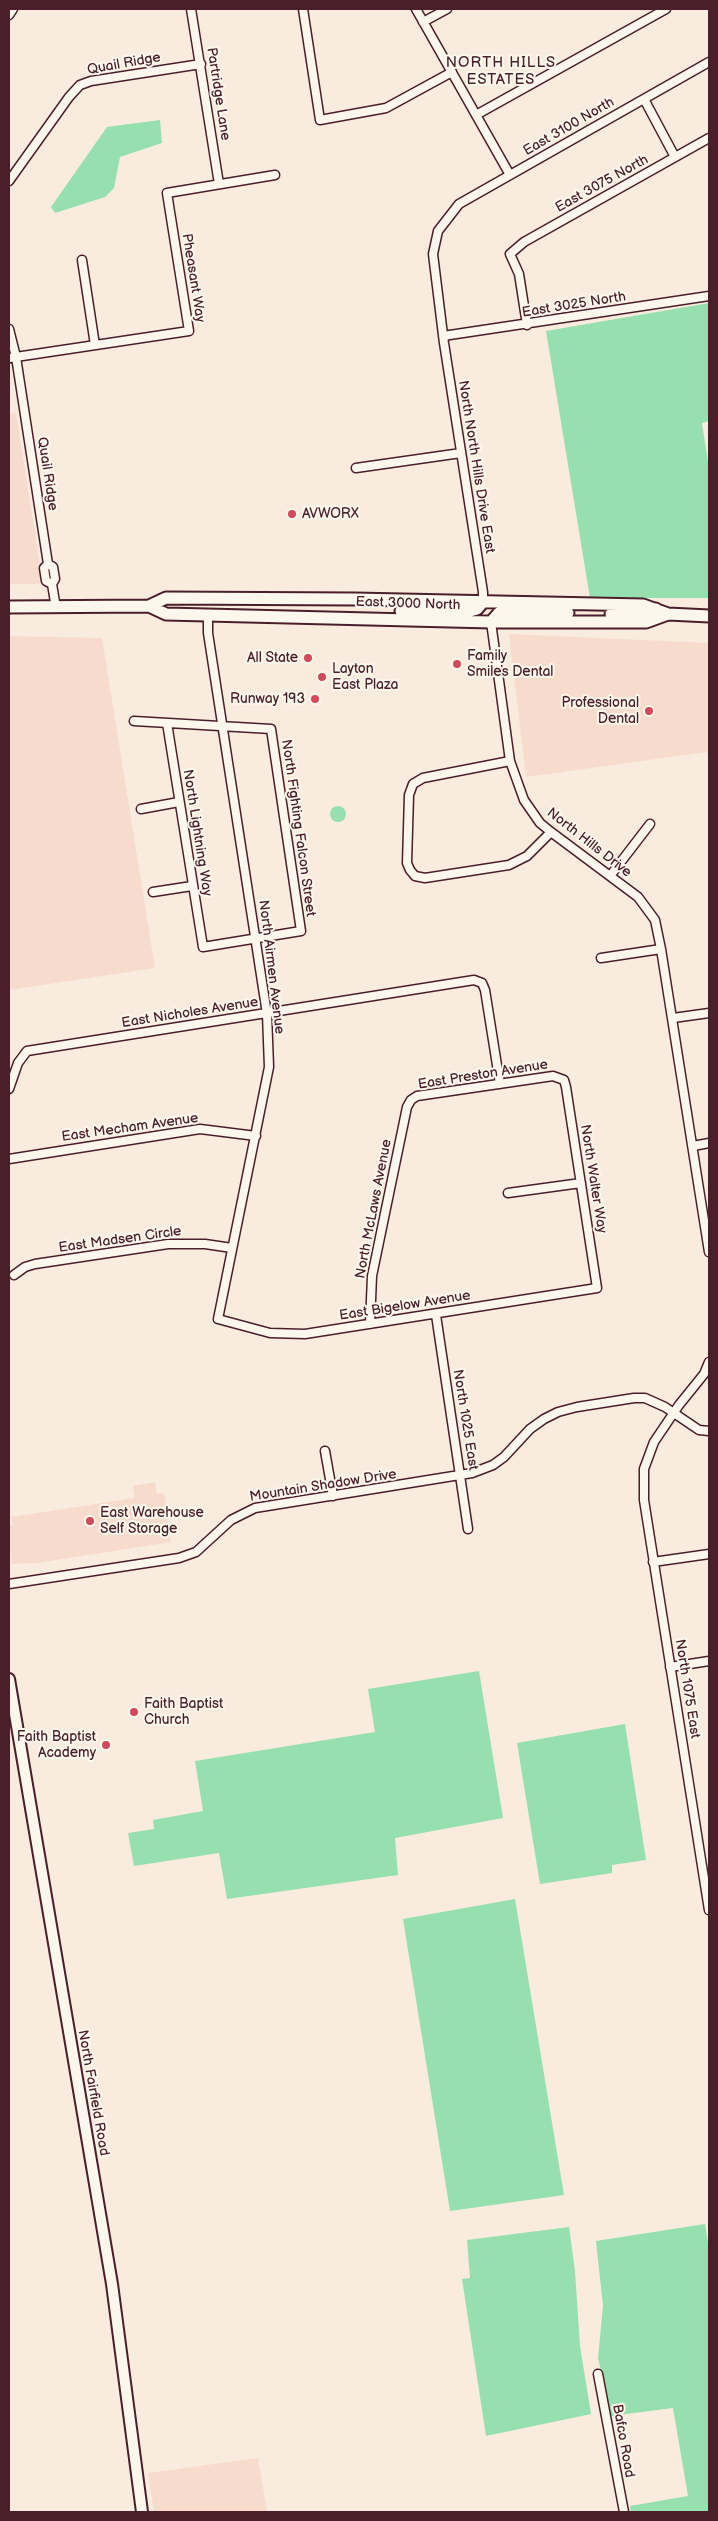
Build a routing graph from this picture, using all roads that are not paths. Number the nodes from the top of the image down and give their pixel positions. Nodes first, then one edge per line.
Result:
1 (13, 9) edge
2 (191, 9) edge
3 (303, 9) edge
4 (416, 9) edge
5 (447, 9) edge
6 (666, 9) edge
7 (9, 15) edge
8 (423, 22) junction
9 (709, 62) edge
10 (201, 64) junction
11 (452, 72) junction
12 (644, 99) junction
13 (476, 115) junction
14 (709, 138) edge
15 (675, 157) junction
16 (275, 175) dead end
17 (510, 175) junction
18 (9, 181) edge
19 (219, 184) junction
20 (445, 220) joint
21 (82, 260) dead end
22 (709, 296) edge
23 (527, 324) junction
24 (9, 329) edge
25 (443, 336) junction
26 (95, 346) junction
27 (13, 358) edge
28 (461, 453) junction
29 (356, 468) dead end
30 (483, 602) junction
31 (149, 606) junction
32 (9, 607) edge
33 (56, 608) junction
34 (656, 610) junction
35 (668, 614) junction
36 (208, 616) junction
37 (305, 616) junction
38 (709, 616) edge
39 (491, 622) junction
40 (134, 721) dead end
41 (167, 723) junction
42 (223, 726) junction
43 (510, 761) junction
44 (179, 802) junction
45 (142, 809) dead end
46 (650, 824) dead end
47 (551, 832) junction
48 (610, 876) junction
49 (192, 886) junction
50 (153, 892) dead end
51 (256, 937) junction
52 (662, 949) junction
53 (601, 958) dead end
54 (709, 1013) edge
55 (267, 1014) junction
56 (673, 1018) junction
57 (559, 1076) joint
58 (500, 1084) junction
59 (9, 1089) edge
60 (411, 1100) joint
61 (256, 1136) junction
62 (709, 1143) edge
63 (693, 1146) junction
64 (9, 1159) edge
65 (581, 1183) junction
66 (508, 1193) dead end
67 (232, 1248) junction
68 (709, 1252) edge
69 (14, 1275) dead end
70 (597, 1288) joint
71 (436, 1315) junction
72 (218, 1319) joint
73 (370, 1324) junction
74 (709, 1362) edge
75 (673, 1413) junction
76 (709, 1432) edge
77 (326, 1451) dead end
78 (461, 1476) junction
79 (333, 1496) junction
80 (468, 1529) dead end
81 (709, 1554) edge
82 (654, 1562) junction
83 (9, 1584) edge
84 (709, 1661) edge
85 (670, 1668) junction
86 (9, 1679) edge
87 (709, 1910) edge
88 (598, 2374) dead end
89 (142, 2512) edge
90 (624, 2512) edge

1 - 7 street
2 - 10 street, Partridge Lane
3 - 11 street
4 - 8 street
5 - 8 street
6 - 13 street
8 - 11 street
9 - 12 street, East 3100 North
10 - 18 street, Quail Ridge
10 - 19 street, Partridge Lane
11 - 13 street
12 - 15 street
12 - 17 street, East 3100 North
13 - 17 street
14 - 15 street, East 3075 North
15 - 23 street, East 3075 North
16 - 19 street, Pheasant Way
17 - 20 street, East 3100 North
19 - 26 street, Pheasant Way
20 - 25 street, North North Hills Drive East
21 - 26 street
22 - 23 street, East 3025 North
23 - 25 street, East 3025 North
24 - 27 street, Quail Ridge
25 - 28 street, North North Hills Drive East
26 - 27 street, Pheasant Way
27 - 33 street, Quail Ridge
28 - 29 street
28 - 30 street, North North Hills Drive East
30 - 31 main road, East 3000 North
30 - 34 main road, East 3000 North
30 - 37 main road
31 - 33 main road, East 3000 North
31 - 36 main road, East 3000 North
32 - 33 main road, East 3000 North
34 - 35 main road, East 3000 North
34 - 39 main road
35 - 38 main road, East 3000 North
35 - 39 main road, East 3000 North
36 - 37 main road, East 3000 North
36 - 42 street, North Airmen Avenue
37 - 39 main road, East 3000 North
39 - 43 street, North Hills Drive
40 - 41 street
41 - 42 street
41 - 44 street, North Lightning Way
42 - 51 street, North Airmen Avenue
42 - 51 street, North Fighting Falcon Street
43 - 47 street, North Hills Drive
43 - 47 street
44 - 45 street
44 - 49 street, North Lightning Way
46 - 48 street
47 - 48 street, North Hills Drive
48 - 52 street, North Hills Drive
49 - 50 street
49 - 51 street, North Lightning Way
51 - 55 street, North Airmen Avenue
52 - 53 street
52 - 56 street, North Hills Drive
54 - 56 street
55 - 58 street, East Nicholes Avenue
55 - 59 street, East Nicholes Avenue
55 - 61 street, North Airmen Avenue
56 - 63 street, North Hills Drive
57 - 58 street, East Preston Avenue
57 - 65 street, North Walter Way
58 - 60 street, East Preston Avenue
60 - 73 street, North McLaws Avenue
61 - 64 street, East Mecham Avenue
61 - 67 street, North Airmen Avenue
62 - 63 street
63 - 68 street, North Hills Drive
65 - 66 street
65 - 70 street, North Walter Way
67 - 69 street, East Madsen Circle
67 - 72 street, North Airmen Avenue
70 - 71 street, East Bigelow Avenue
71 - 73 street, East Bigelow Avenue
71 - 78 street, North 1025 East
72 - 73 street, East Bigelow Avenue
74 - 75 street, North 1075 East
75 - 76 street, Mountain Shadow Drive
75 - 78 street, Mountain Shadow Drive
75 - 82 street, North 1075 East
77 - 79 street
78 - 79 street, Mountain Shadow Drive
78 - 80 street, North 1025 East
79 - 83 street, Mountain Shadow Drive
81 - 82 street
82 - 85 street, North 1075 East
84 - 85 street
85 - 87 street, North 1075 East
86 - 89 main road, North Fairfield Road
88 - 90 street, Bafco Road

